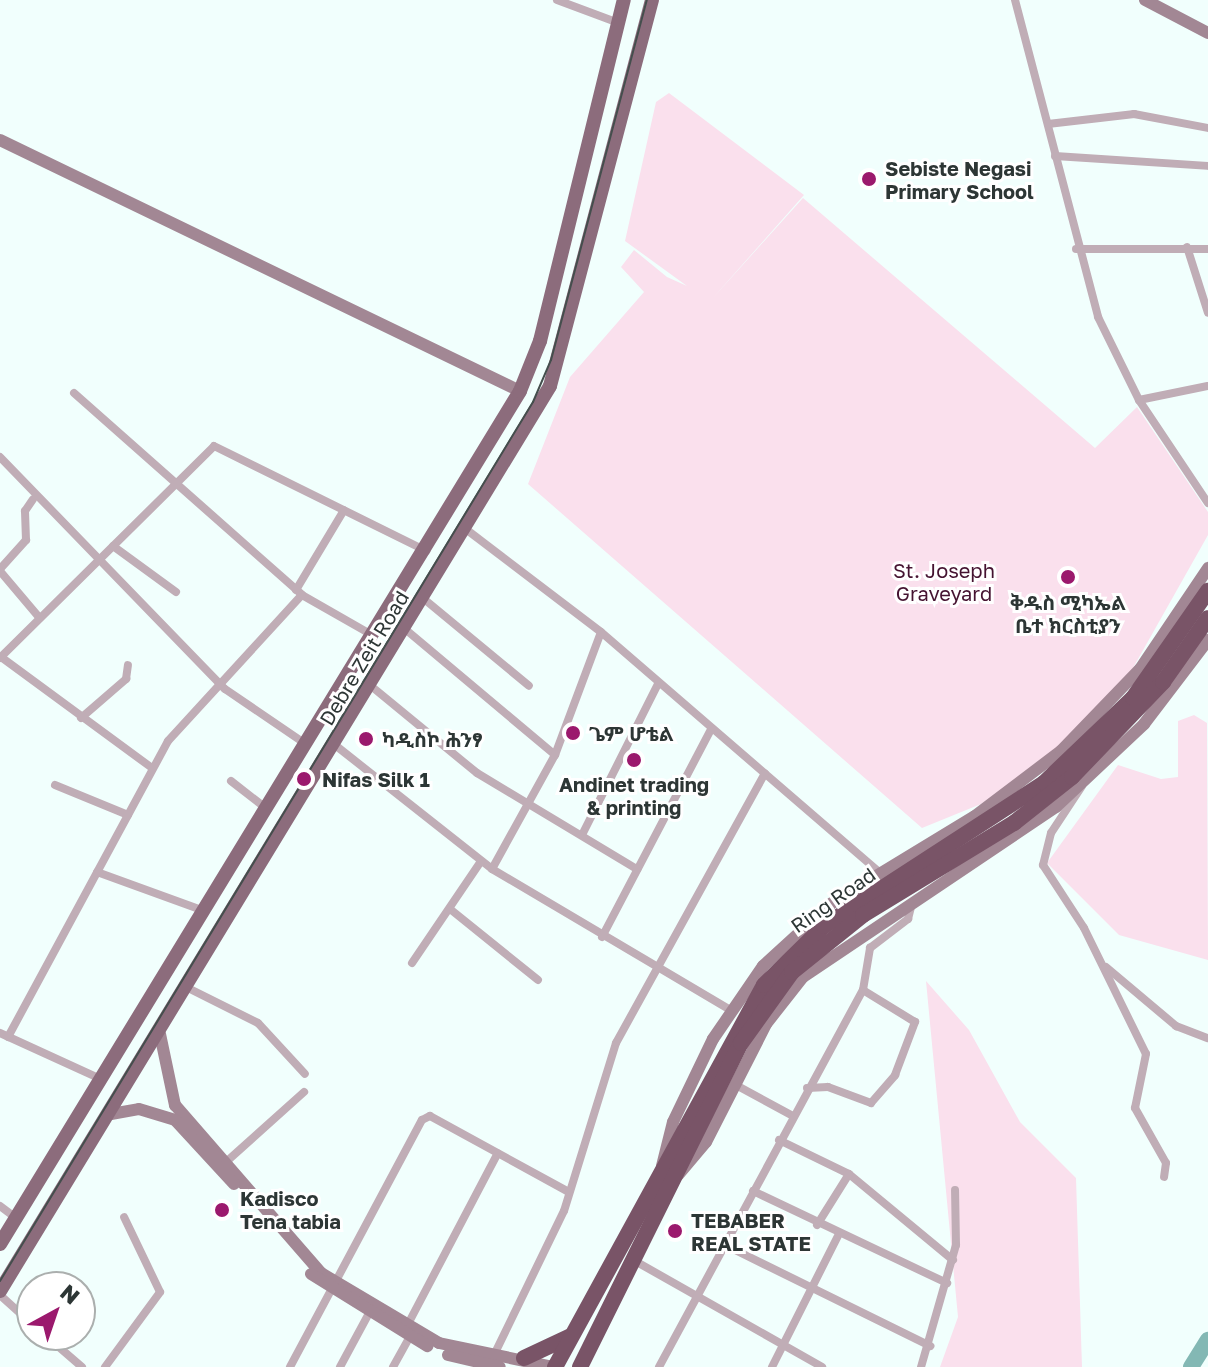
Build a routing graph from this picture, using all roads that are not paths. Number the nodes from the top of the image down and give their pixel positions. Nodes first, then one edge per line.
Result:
1 (557, 0) edge
2 (624, 0) edge
3 (652, 0) edge
4 (1015, 0) edge
5 (1145, 0) edge
6 (1162, 0) edge
7 (616, 22) junction
8 (1208, 24) edge
9 (1208, 33) edge
10 (1048, 124) junction
11 (1208, 128) edge
12 (0, 140) edge
13 (1055, 156) junction
14 (1208, 166) edge
15 (1187, 247) junction
16 (1076, 249) junction
17 (1208, 249) edge
18 (1208, 313) edge
19 (1208, 386) edge
20 (520, 391) junction
21 (74, 393) dead end
22 (1139, 400) junction
23 (0, 457) edge
24 (175, 485) junction
25 (33, 499) junction
26 (1208, 503) edge
27 (344, 510) junction
28 (467, 530) junction
29 (113, 546) junction
30 (426, 551) junction
31 (96, 562) junction
32 (1208, 568) edge
33 (0, 570) edge
34 (1208, 591) edge
35 (176, 592) dead end
36 (299, 592) junction
37 (424, 599) junction
38 (38, 616) junction
39 (1208, 618) edge
40 (405, 629) junction
41 (601, 632) junction
42 (374, 636) junction
43 (1208, 640) edge
44 (0, 658) edge
45 (128, 665) dead end
46 (217, 682) junction
47 (658, 684) junction
48 (371, 686) junction
49 (529, 686) dead end
50 (81, 718) junction
51 (711, 729) junction
52 (308, 745) junction
53 (335, 745) junction
54 (555, 755) junction
55 (151, 767) junction
56 (765, 773) junction
57 (231, 781) dead end
58 (1083, 784) junction
59 (55, 785) dead end
60 (531, 806) junction
61 (267, 809) junction
62 (128, 815) junction
63 (582, 835) junction
64 (481, 861) junction
65 (492, 869) junction
66 (637, 869) junction
67 (97, 872) junction
68 (879, 872) junction
69 (912, 903) junction
70 (450, 909) junction
71 (205, 911) junction
72 (602, 937) junction
73 (412, 963) dead end
74 (1102, 964) junction
75 (658, 970) junction
76 (538, 980) dead end
77 (188, 988) junction
78 (863, 990) junction
79 (730, 1010) junction
80 (160, 1034) junction
81 (4, 1035) edge
82 (1208, 1038) edge
83 (305, 1074) dead end
84 (102, 1080) junction
85 (734, 1084) junction
86 (807, 1088) junction
87 (304, 1092) dead end
88 (111, 1114) junction
89 (791, 1115) junction
90 (779, 1140) junction
91 (498, 1153) junction
92 (226, 1162) junction
93 (662, 1166) junction
94 (849, 1174) junction
95 (678, 1175) junction
96 (232, 1176) junction
97 (1164, 1177) dead end
98 (955, 1190) dead end
99 (753, 1191) junction
100 (569, 1192) junction
101 (0, 1206) edge
102 (124, 1217) dead end
103 (16, 1218) junction
104 (817, 1225) junction
105 (838, 1236) junction
106 (0, 1244) edge
107 (725, 1245) junction
108 (953, 1260) junction
109 (635, 1261) junction
110 (947, 1283) junction
111 (330, 1287) junction
112 (811, 1288) junction
113 (0, 1293) edge
114 (698, 1295) junction
115 (16, 1308) edge
116 (368, 1315) junction
117 (408, 1333) junction
118 (570, 1336) junction
119 (783, 1341) junction
120 (930, 1346) junction
121 (64, 1351) edge
122 (524, 1358) junction
123 (490, 1363) edge
124 (82, 1367) edge
125 (105, 1367) edge
126 (290, 1367) edge
127 (340, 1367) edge
128 (393, 1367) edge
129 (554, 1367) edge
130 (580, 1367) edge
131 (659, 1367) edge
132 (772, 1367) edge
133 (822, 1367) edge
134 (921, 1367) edge

1 - 7 street
2 - 7 main road, Debre Zeit Road
3 - 28 main road, Debre Zeit Road
4 - 10 street
5 - 9 street
6 - 8 street
7 - 20 main road, Debre Zeit Road
10 - 11 street
10 - 13 street
12 - 20 street
13 - 14 street
13 - 16 street
15 - 16 street
15 - 17 street
15 - 18 street
16 - 22 street
19 - 22 street
20 - 30 main road, Debre Zeit Road
21 - 24 street
22 - 26 street
23 - 25 street
24 - 27 street
24 - 29 street
24 - 36 street
25 - 31 street
25 - 33 street
27 - 30 street
27 - 36 street
28 - 37 main road, Debre Zeit Road
28 - 41 street
29 - 31 street
29 - 35 street
30 - 42 main road, Debre Zeit Road
31 - 38 street
31 - 46 street
32 - 68 street
33 - 38 street
34 - 93 highway, Ring Road
36 - 42 street
36 - 46 street
37 - 40 main road, Debre Zeit Road
37 - 49 street
38 - 44 street
39 - 95 highway, Ring Road
40 - 48 main road, Debre Zeit Road
40 - 54 street
41 - 47 street
41 - 54 street
42 - 52 main road, Debre Zeit Road
43 - 58 street
44 - 50 street
45 - 50 street
46 - 52 street
46 - 55 street
47 - 51 street
47 - 63 street
48 - 53 main road, Debre Zeit Road
48 - 60 street
50 - 55 street
51 - 56 street
51 - 66 street
52 - 61 main road, Debre Zeit Road
53 - 64 street
53 - 77 main road, Debre Zeit Road
54 - 60 street
55 - 62 street
56 - 68 street
56 - 75 street
57 - 61 street
58 - 69 street
58 - 74 street
59 - 62 street
60 - 63 street
60 - 65 street
61 - 71 main road, Debre Zeit Road
62 - 67 street
63 - 66 street
64 - 65 street
64 - 70 street
65 - 72 street
66 - 72 street
67 - 71 street
67 - 81 street
68 - 79 street
69 - 78 street
69 - 85 street
70 - 73 street
70 - 76 street
71 - 84 main road, Debre Zeit Road
72 - 75 street
74 - 82 street
74 - 97 street
75 - 79 street
75 - 100 street
77 - 80 main road, Debre Zeit Road
77 - 83 street
78 - 86 street
78 - 86 street
79 - 93 street
80 - 88 main road, Debre Zeit Road
80 - 92 street
81 - 84 street
84 - 103 main road, Debre Zeit Road
85 - 89 street
85 - 95 street
86 - 89 street
87 - 92 street
88 - 96 street
88 - 113 main road, Debre Zeit Road
89 - 90 street
90 - 94 street
90 - 99 street
91 - 100 street
91 - 111 street
91 - 117 street
92 - 96 street
93 - 118 highway, Ring Road
94 - 104 street
94 - 108 street
95 - 109 highway, Ring Road
96 - 111 street
98 - 108 street
99 - 104 street
99 - 107 street
100 - 123 street
101 - 103 street
102 - 125 street
103 - 106 main road, Debre Zeit Road
104 - 105 street
105 - 110 street
105 - 112 street
107 - 112 street
107 - 114 street
108 - 110 street
109 - 114 street
109 - 130 highway, Ring Road
110 - 120 street
111 - 116 street
111 - 117 street
111 - 126 street
112 - 119 street
112 - 120 street
113 - 115 street
114 - 119 street
114 - 131 street
116 - 117 street
116 - 127 street
117 - 123 street
117 - 128 street
118 - 122 highway
118 - 129 highway, Ring Road
119 - 132 street
119 - 133 street
120 - 134 street
121 - 124 street
122 - 123 street
122 - 129 street

